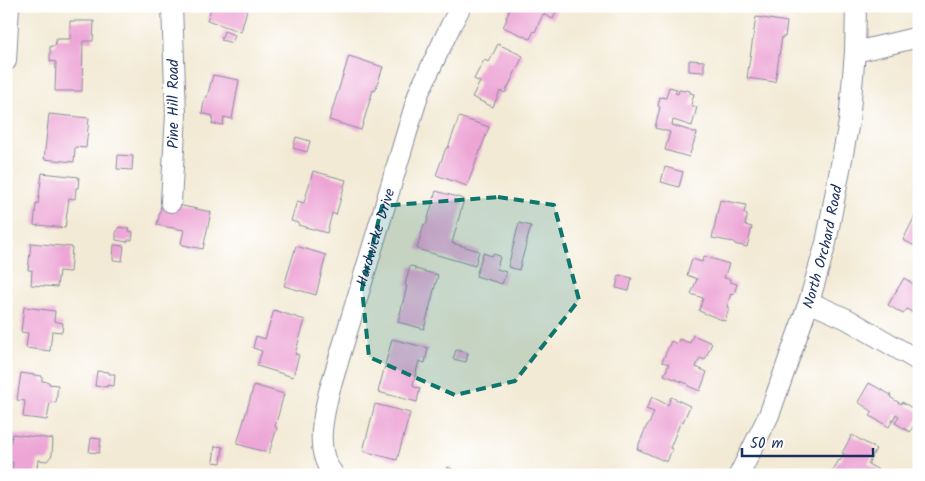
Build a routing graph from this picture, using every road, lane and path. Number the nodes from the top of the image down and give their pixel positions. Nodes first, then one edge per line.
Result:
1 (8, 6) edge
2 (172, 6) edge
3 (461, 6) edge
4 (856, 6) edge
5 (919, 38) edge
6 (855, 52) junction
7 (6, 61) edge
8 (170, 202) dead end
9 (809, 302) junction
10 (919, 361) edge
11 (334, 475) edge
12 (739, 475) edge

1 - 7 street
2 - 8 street, Pine Hill Road
3 - 11 street, Hardwicke Drive
4 - 6 street, North Orchard Road
5 - 6 street
6 - 9 street, North Orchard Road
9 - 10 street
9 - 12 street, North Orchard Road

